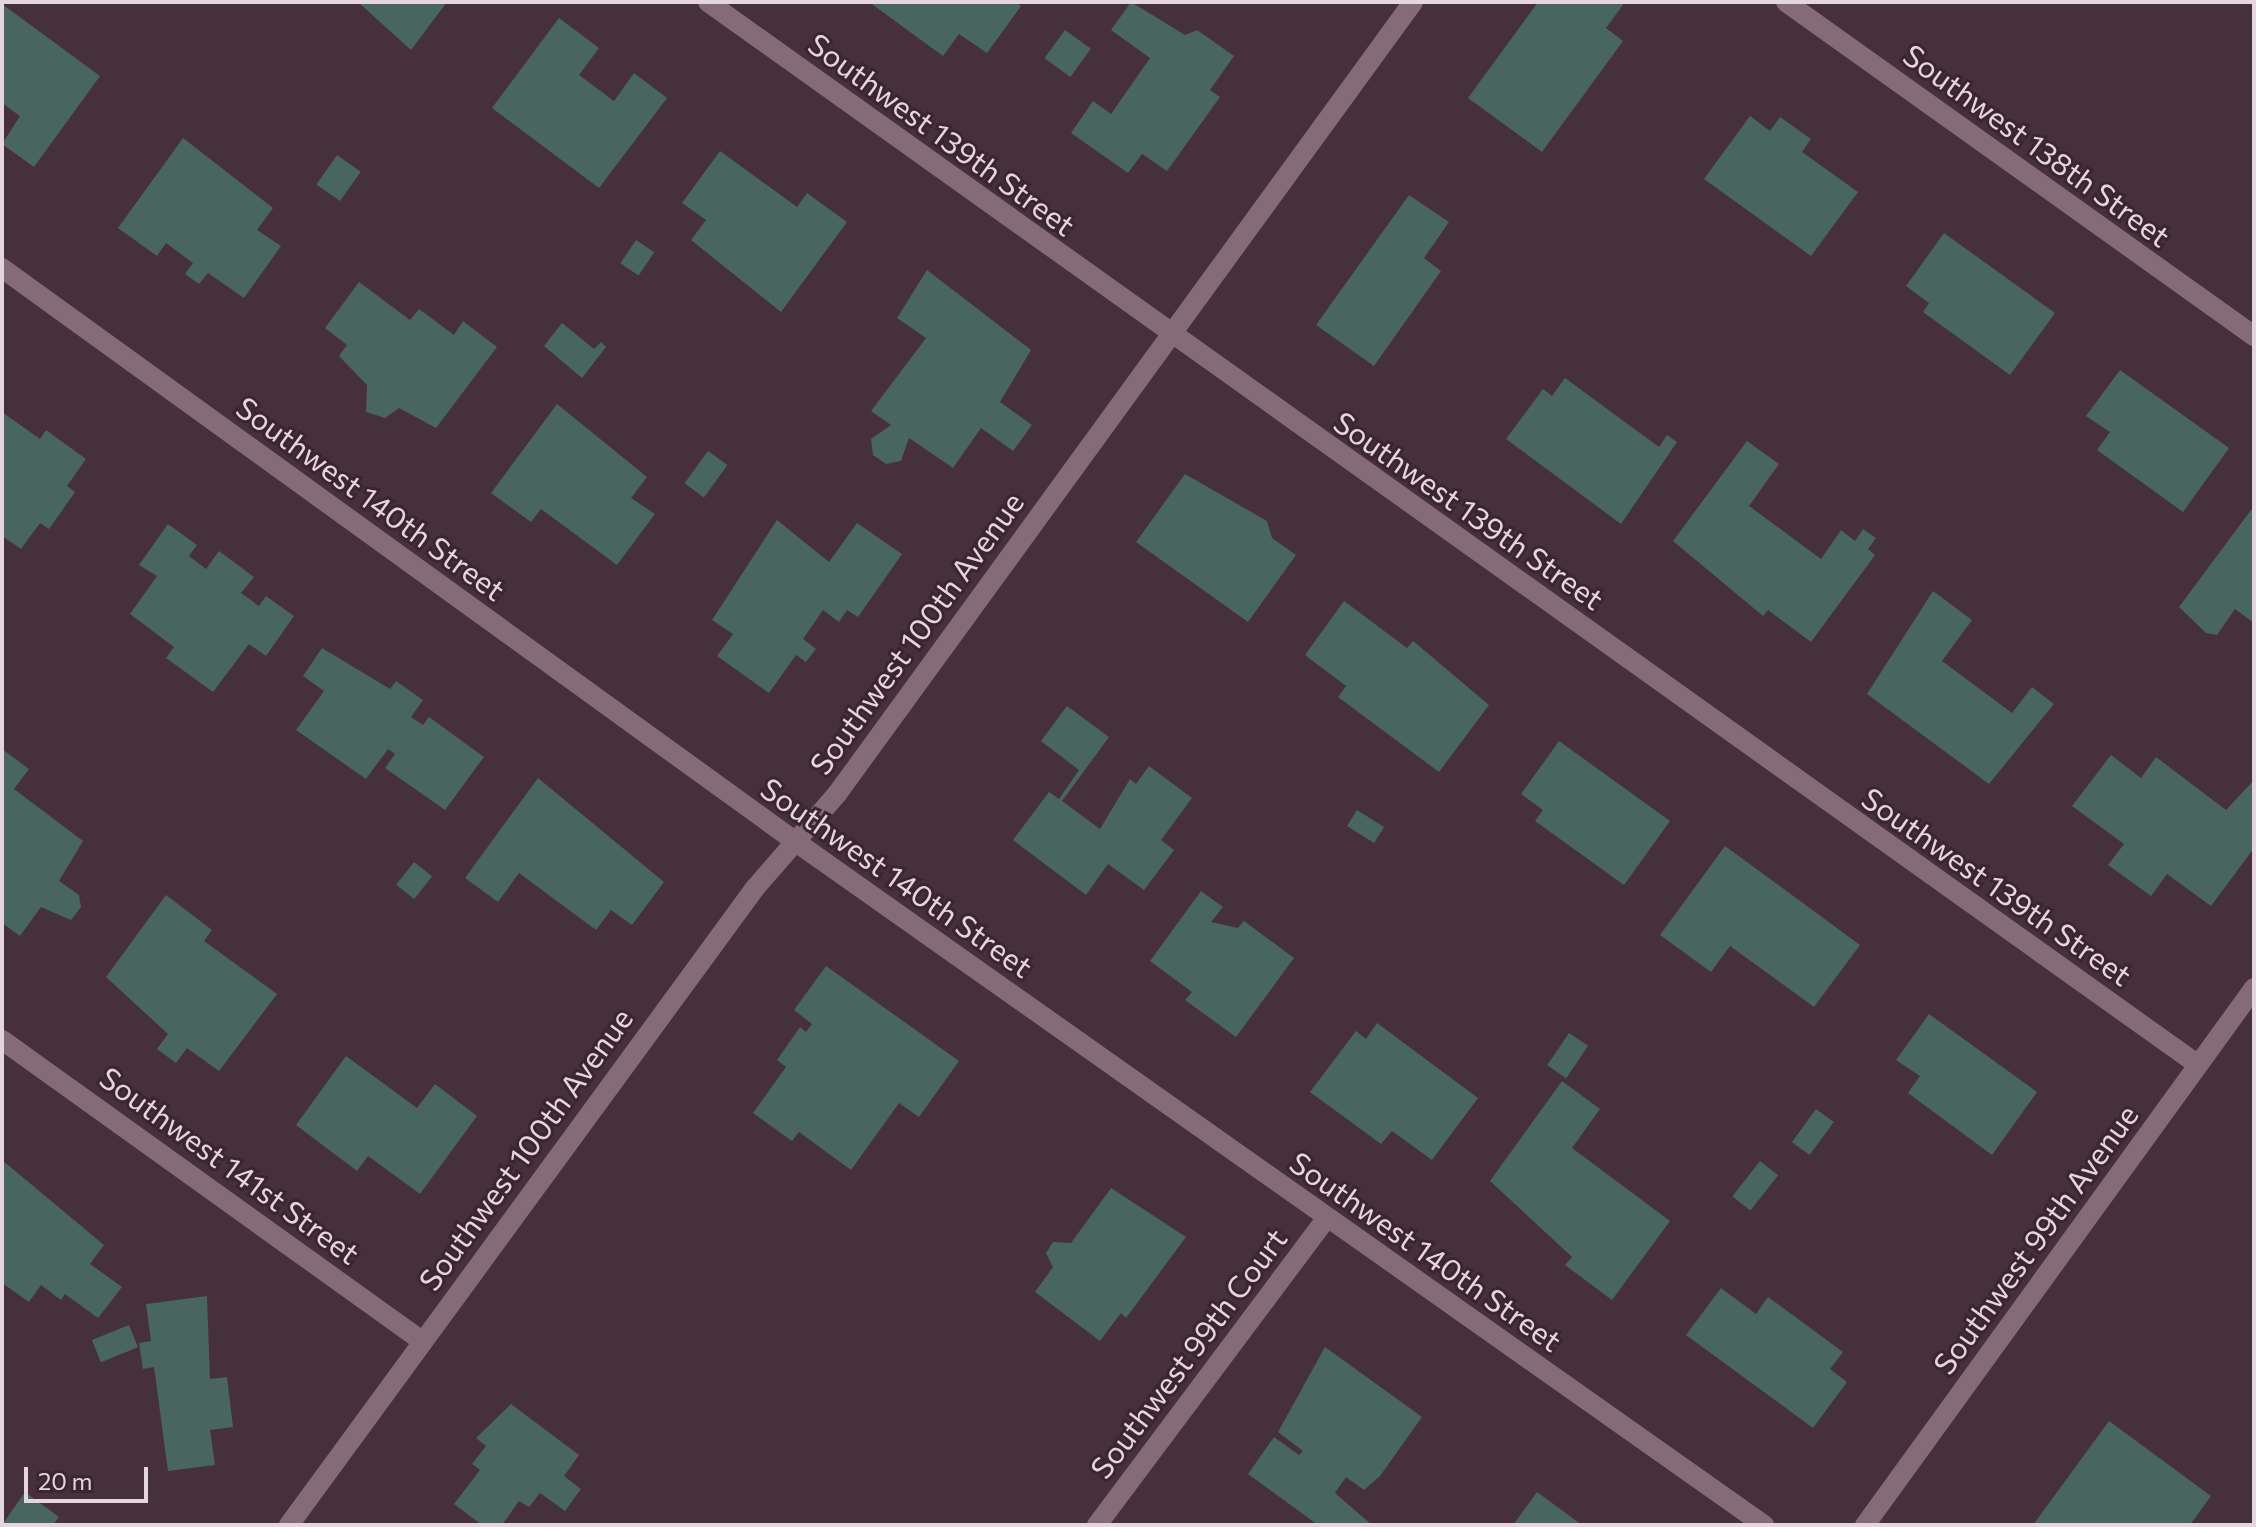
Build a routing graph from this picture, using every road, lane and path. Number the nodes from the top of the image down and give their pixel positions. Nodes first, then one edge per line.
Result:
1 (708, 2) edge
2 (1413, 2) edge
3 (1786, 2) edge
4 (2, 268) edge
5 (1170, 334) junction
6 (2254, 336) edge
7 (796, 842) junction
8 (2254, 988) edge
9 (2, 1040) edge
10 (2198, 1065) junction
11 (1327, 1218) junction
12 (422, 1341) junction
13 (289, 1525) edge
14 (1097, 1525) edge
15 (1764, 1525) edge
16 (1865, 1525) edge

1 - 5 street, Southwest 139th Street
2 - 5 street, Southwest 100th Avenue
3 - 6 street, Southwest 138th Street
4 - 7 street, Southwest 140th Street
5 - 7 street, Southwest 100th Avenue
5 - 10 street, Southwest 139th Street
7 - 11 street, Southwest 140th Street
7 - 12 street, Southwest 100th Avenue
8 - 10 street, Southwest 99th Avenue
9 - 12 street, Southwest 141st Street
10 - 16 street, Southwest 99th Avenue
11 - 14 street, Southwest 99th Court
11 - 15 street, Southwest 140th Street
12 - 13 street, Southwest 100th Avenue

